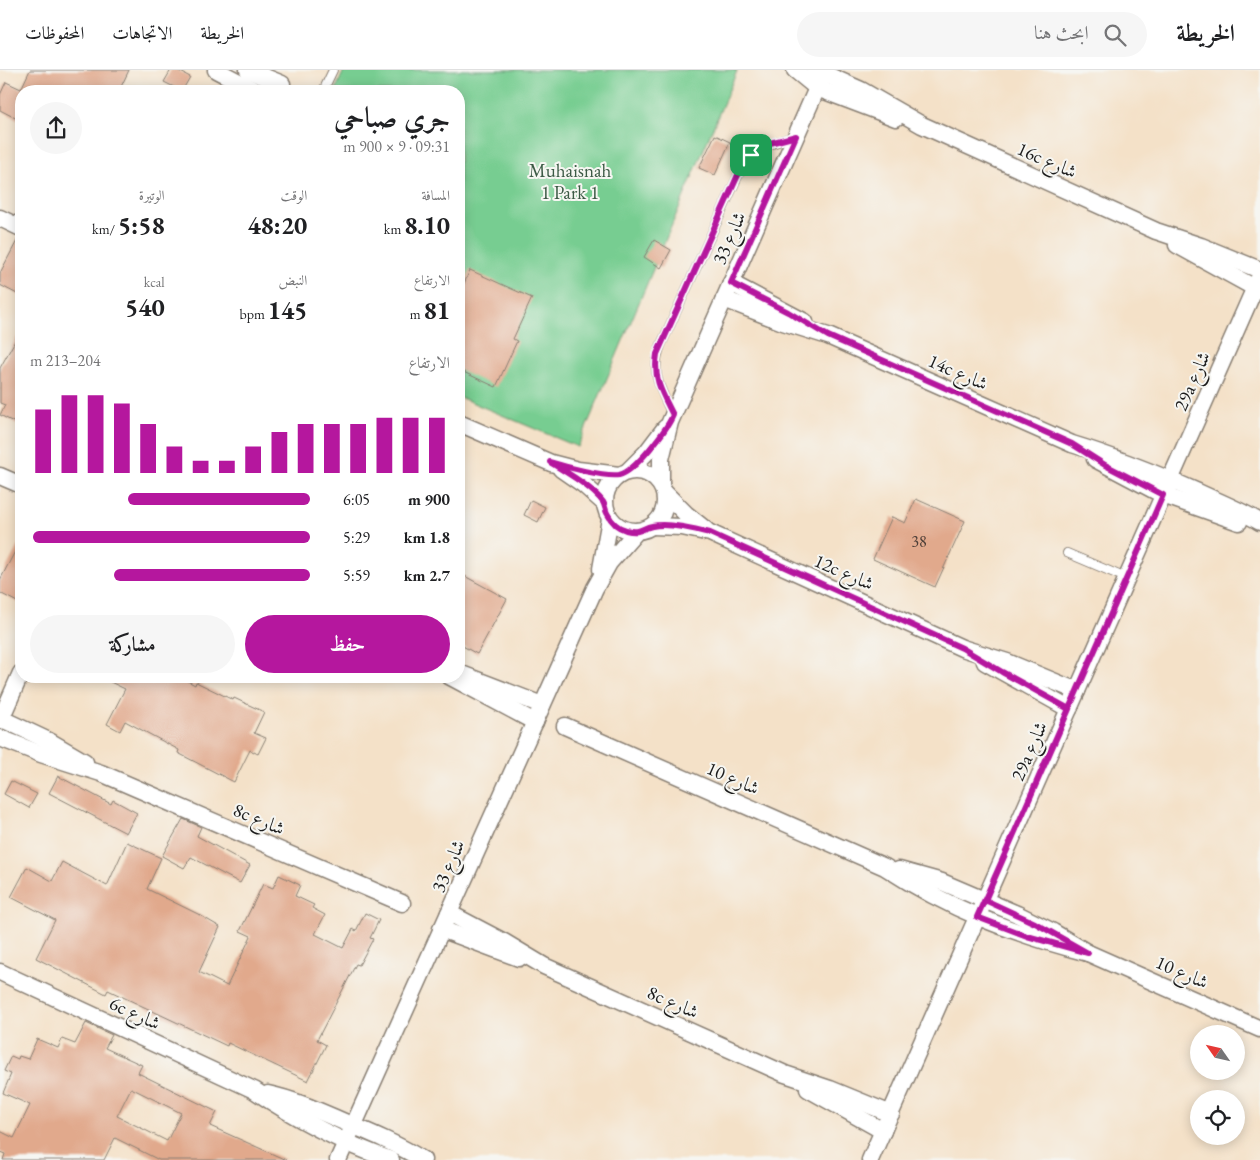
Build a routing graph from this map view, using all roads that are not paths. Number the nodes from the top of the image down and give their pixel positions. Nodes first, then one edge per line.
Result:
1 (216, 70) edge
2 (248, 70) edge
3 (333, 70) edge
4 (795, 70) edge
5 (821, 75) edge
6 (283, 82) edge
7 (245, 85) edge
8 (326, 85) edge
9 (796, 136) junction
10 (0, 218) edge
11 (15, 225) edge
12 (1156, 231) junction
13 (1260, 270) edge
14 (1257, 282) edge
15 (731, 283) junction
16 (724, 299) junction
17 (828, 336) junction
18 (671, 419) junction
19 (465, 426) edge
20 (1072, 444) junction
21 (550, 462) junction
22 (624, 473) junction
23 (0, 476) edge
24 (1170, 480) junction
25 (15, 482) edge
26 (663, 489) junction
27 (1163, 495) junction
28 (604, 503) junction
29 (610, 519) junction
30 (1260, 522) edge
31 (652, 526) junction
32 (1260, 529) edge
33 (637, 531) junction
34 (710, 533) junction
35 (1067, 553) dead end
36 (1126, 578) junction
37 (595, 588) junction
38 (962, 648) junction
39 (465, 675) edge
40 (16, 683) edge
41 (462, 683) edge
42 (1077, 691) junction
43 (542, 705) junction
44 (1069, 709) junction
45 (0, 719) edge
46 (535, 722) junction
47 (565, 726) dead end
48 (0, 738) edge
49 (101, 773) junction
50 (885, 867) junction
51 (985, 900) junction
52 (402, 903) dead end
53 (449, 913) junction
54 (977, 917) junction
55 (441, 929) junction
56 (1088, 953) junction
57 (544, 966) junction
58 (0, 972) edge
59 (1260, 1029) edge
60 (785, 1074) junction
61 (254, 1090) junction
62 (890, 1114) junction
63 (353, 1126) junction
64 (883, 1131) junction
65 (346, 1143) junction
66 (338, 1160) edge
67 (391, 1160) edge
68 (423, 1160) edge
69 (870, 1160) edge

1 - 7 street
2 - 6 street
3 - 8 lane
4 - 5 street, 16c شارع
5 - 9 street, شارع 33
5 - 12 street, 16c شارع
9 - 15 street, شارع 33
9 - 18 lane
10 - 11 street
12 - 13 street, 16c شارع
12 - 14 street, 16c شارع
14 - 24 street, 29a شارع
15 - 16 street, شارع 33
15 - 17 street, 14c شارع
16 - 17 street, 14c شارع
16 - 18 street, شارع 33
17 - 20 street, 14c شارع
18 - 22 street, شارع 33
18 - 26 street, شارع 33
19 - 21 street
20 - 24 street, 14c شارع
20 - 27 street, 14c شارع
21 - 22 street
21 - 28 street
22 - 26 street
22 - 28 street
23 - 25 street
24 - 27 street, 29a شارع
24 - 30 street, 14c شارع
26 - 31 street
26 - 34 street, 12c شارع
27 - 32 street, 14c شارع
27 - 36 street, 29a شارع
28 - 29 street
29 - 33 street
29 - 37 street, شارع 33
31 - 33 street
31 - 34 street, 12c شارع
33 - 37 street, شارع 33
34 - 38 street, 12c شارع
35 - 36 lane
36 - 42 street, 29a شارع
37 - 43 street, شارع 33
38 - 42 street, 12c شارع
38 - 44 street, 12c شارع
39 - 43 street
40 - 45 street
41 - 46 street
42 - 44 street, 29a شارع
43 - 46 street, شارع 33
44 - 51 street, 29a شارع
45 - 49 street, 8c شارع
46 - 53 street, شارع 33
47 - 50 street, شارع 10
48 - 49 street, 8c شارع
49 - 52 street, 8c شارع
50 - 51 street, شارع 10
50 - 54 street, شارع 10
51 - 54 street, 29a شارع
51 - 56 street, شارع 10
53 - 55 street, شارع 33
53 - 57 street, 8c شارع
54 - 56 street, شارع 10
54 - 62 street, 29a شارع
55 - 57 street, 8c شارع
55 - 63 street, شارع 33
56 - 59 street, شارع 10
57 - 60 street, 8c شارع
58 - 61 street, 6c شارع
60 - 62 street, 8c شارع
60 - 64 street, 8c شارع
61 - 63 street, 6c شارع
61 - 65 street, 6c شارع
62 - 64 street, 29a شارع
63 - 65 street, شارع 33
63 - 68 street, 6c شارع
64 - 69 street, 29a شارع
65 - 66 street, شارع 33
65 - 67 street, 6c شارع

